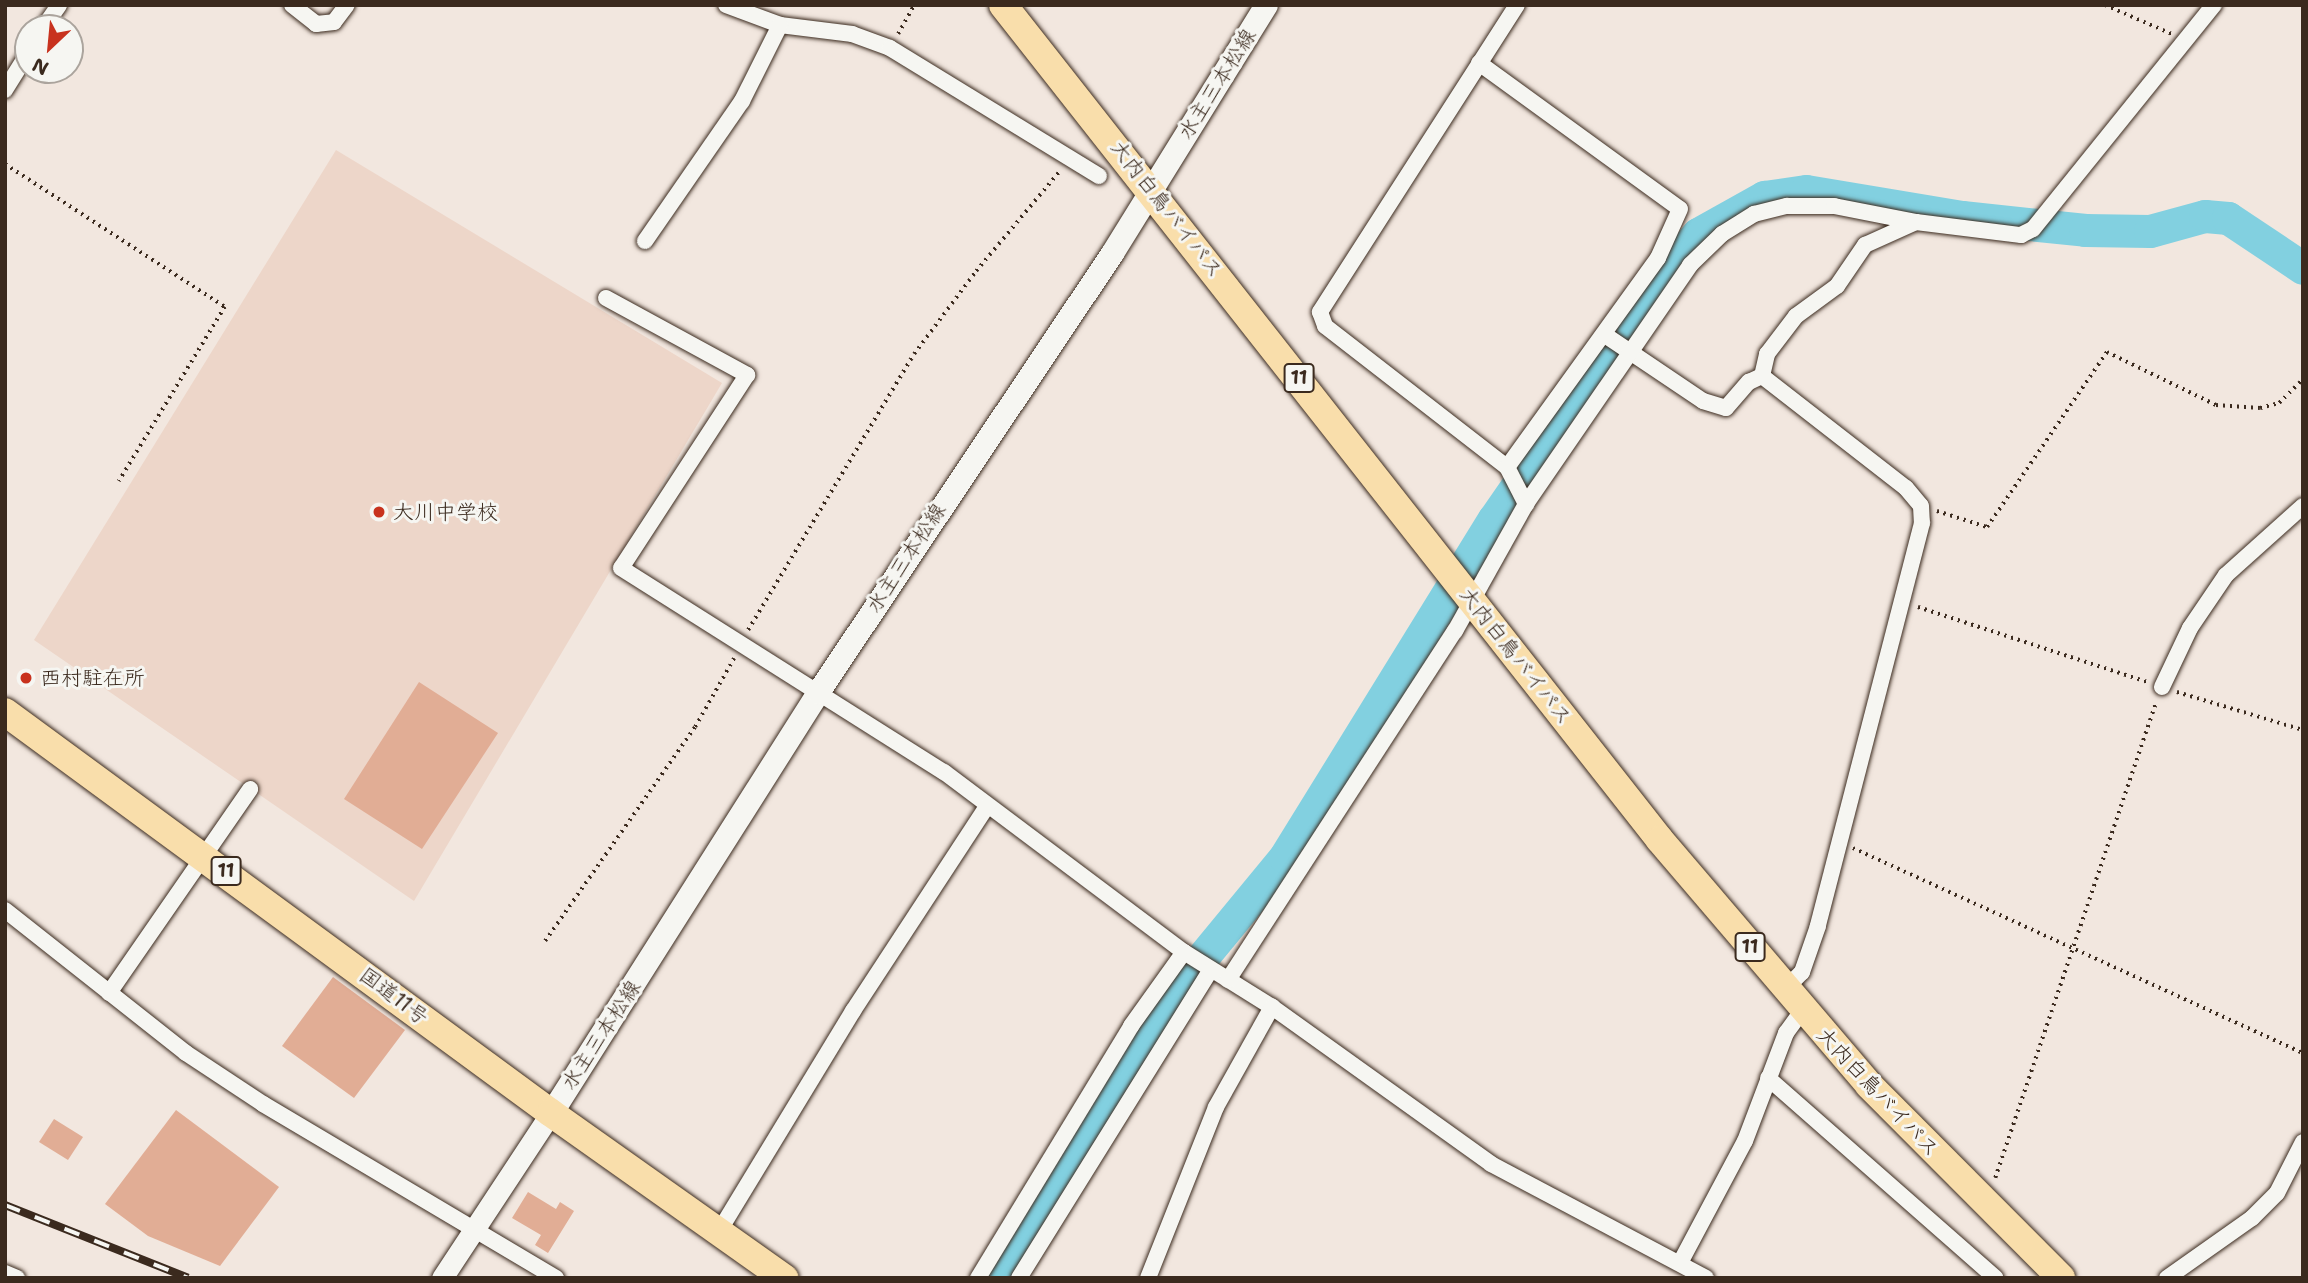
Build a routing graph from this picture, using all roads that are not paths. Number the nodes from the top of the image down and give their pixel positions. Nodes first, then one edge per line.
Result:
1 (292, 5) edge
2 (347, 5) edge
3 (726, 5) edge
4 (1003, 5) edge
5 (1266, 5) edge
6 (1517, 5) edge
7 (2214, 5) edge
8 (780, 25) junction
9 (1479, 63) junction
10 (1099, 176) dead end
11 (1151, 187) junction
12 (1916, 222) junction
13 (645, 241) dead end
14 (606, 298) dead end
15 (1607, 337) junction
16 (1627, 353) junction
17 (1762, 376) junction
18 (1508, 470) junction
19 (1524, 501) junction
20 (2303, 506) edge
21 (1468, 596) junction
22 (2161, 687) road end
23 (818, 692) junction
24 (5, 712) edge
25 (250, 789) dead end
26 (986, 806) junction
27 (206, 857) junction
28 (5, 911) edge
29 (1186, 953) junction
30 (1209, 969) junction
31 (1227, 980) junction
32 (109, 993) junction
33 (1794, 1000) junction
34 (1272, 1007) junction
35 (1768, 1078) junction
36 (551, 1113) junction
37 (2303, 1142) edge
38 (473, 1228) junction
39 (718, 1233) junction
40 (1680, 1264) junction
41 (5, 1273) edge
42 (17, 1278) edge
43 (442, 1278) edge
44 (556, 1278) edge
45 (784, 1278) edge
46 (978, 1278) edge
47 (1019, 1278) edge
48 (1148, 1278) edge
49 (1706, 1278) edge
50 (1996, 1278) edge
51 (2061, 1278) edge
52 (2167, 1278) edge

1 - 2 street
3 - 8 street
4 - 11 highway, 大内白鳥バイパス / 11
5 - 11 main road, 水主三本松線
6 - 9 street
7 - 12 street
8 - 10 street
8 - 13 street
9 - 15 street
9 - 18 street
11 - 21 highway, 大内白鳥バイパス / 11
11 - 23 main road, 水主三本松線
12 - 16 street
12 - 17 street
14 - 23 street
15 - 16 street
15 - 18 street
16 - 17 street
16 - 19 street
17 - 33 street
18 - 19 street
19 - 21 street
20 - 22 street
21 - 31 street
21 - 33 highway, 大内白鳥バイパス / 11
23 - 26 street
23 - 36 main road, 水主三本松線
24 - 27 highway, 国道11号 / 11
25 - 27 street
26 - 29 street
26 - 39 street
27 - 32 street
27 - 36 highway, 国道11号 / 11
28 - 32 street
29 - 30 street
29 - 46 street
30 - 31 street
30 - 47 street
31 - 34 street
32 - 38 street
33 - 35 street
33 - 51 highway, 大内白鳥バイパス / 11
34 - 40 street
34 - 48 street
35 - 40 street
35 - 50 street
36 - 38 street
36 - 39 highway, 国道11号 / 11
37 - 52 street
38 - 43 street
38 - 44 street
39 - 45 highway, 国道11号 / 11
40 - 49 street
41 - 42 street

